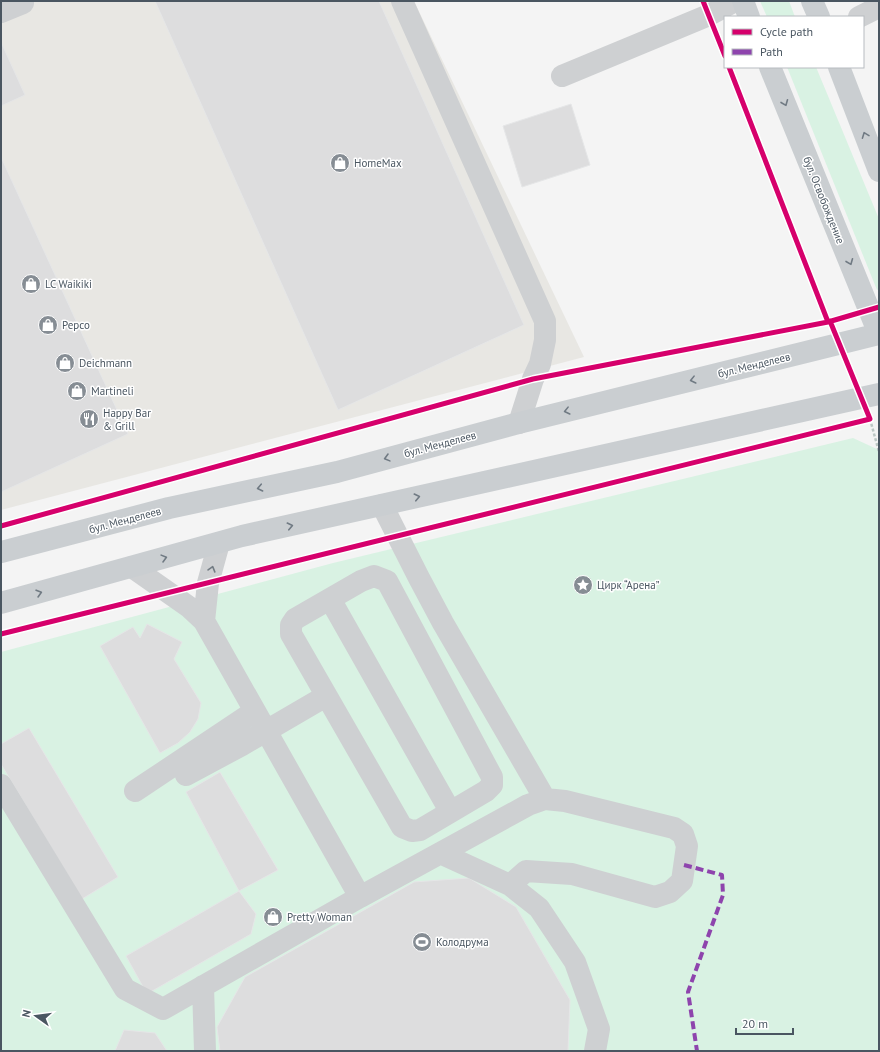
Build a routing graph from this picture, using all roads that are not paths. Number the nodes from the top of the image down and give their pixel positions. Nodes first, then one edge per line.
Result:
1 (402, 1) edge
2 (735, 1) edge
3 (743, 1) edge
4 (812, 1) edge
5 (24, 3) dead end
6 (879, 7) edge
7 (1, 12) edge
8 (749, 16) edge
9 (819, 16) edge
10 (861, 16) edge
11 (770, 68) edge
12 (839, 68) edge
13 (562, 76) dead end
14 (879, 171) edge
15 (879, 334) edge
16 (870, 396) edge
17 (520, 423) junction
18 (382, 505) junction
19 (219, 543) junction
20 (1, 552) edge
21 (132, 567) junction
22 (330, 599) junction
23 (1, 603) edge
24 (204, 622) junction
25 (326, 696) junction
26 (255, 711) junction
27 (266, 731) junction
28 (186, 775) dead end
29 (1, 785) edge
30 (135, 791) dead end
31 (545, 799) junction
32 (450, 811) junction
33 (440, 853) junction
34 (510, 885) junction
35 (360, 897) junction
36 (203, 986) junction
37 (205, 1051) edge
38 (595, 1051) edge

1 - 17 street
2 - 13 street
3 - 8 main road
4 - 9 main road
5 - 7 street
6 - 10 street
11 -> 15 main road, бул. Освобождение
14 -> 12 main road
15 -> 17 main road, бул. Менделеев
18 -> 16 main road
17 -> 20 main road, бул. Менделеев
19 -> 18 main road
18 - 31 street
21 -> 19 main road
24 -> 19 street
23 -> 21 main road
21 - 24 street
22 - 25 street
22 - 32 street
22 - 32 street
24 - 26 street
25 - 27 street
25 - 32 street
26 - 27 street
26 - 30 street
27 - 28 street
27 - 35 street
29 - 36 street
31 - 33 street
31 - 34 street
33 - 34 street
33 - 35 street
34 - 38 street
35 - 36 street
36 - 37 street

